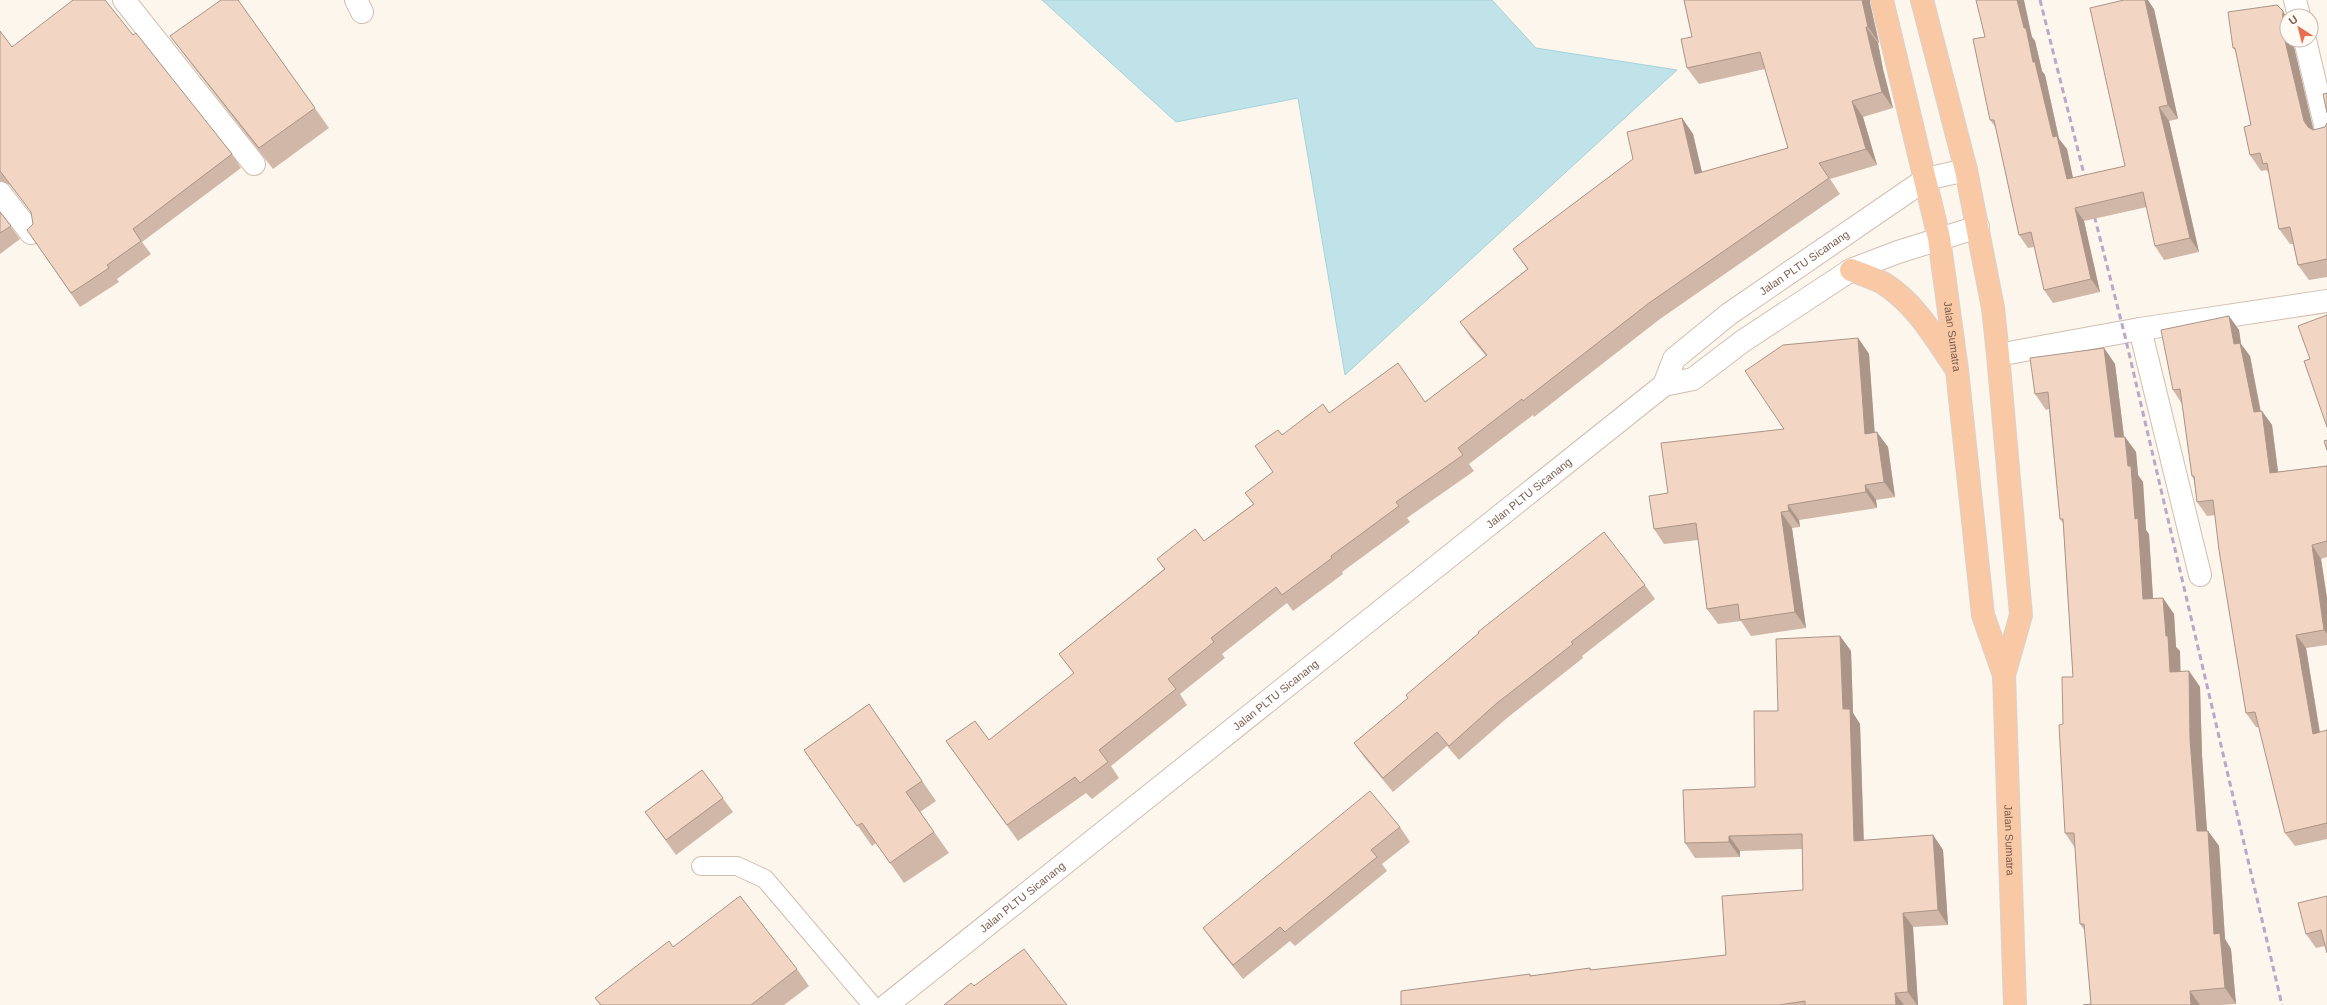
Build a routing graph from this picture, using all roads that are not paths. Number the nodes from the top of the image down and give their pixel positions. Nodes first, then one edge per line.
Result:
1 (124, 0) edge
2 (1882, 0) edge
3 (1922, 0) edge
4 (2307, 48) edge
5 (2327, 133) edge
6 (254, 164) edge
7 (1966, 170) junction
8 (1926, 179) junction
9 (0, 192) edge
10 (1978, 227) junction
11 (31, 233) edge
12 (1939, 238) junction
13 (1851, 270) junction
14 (2327, 301) edge
15 (2140, 329) junction
16 (1998, 355) junction
17 (1957, 370) junction
18 (1664, 385) junction
19 (2200, 575) dead end
20 (2004, 675) junction
21 (701, 866) dead end
22 (872, 1005) edge
23 (886, 1005) edge
24 (2015, 1005) edge

1 - 6 street
2 - 8 highway, Jalan Sumatra
3 - 7 highway, Jalan Sumatra
4 - 5 street
7 - 8 street, Jalan PLTU Sicanang
7 - 10 highway, Jalan Sumatra
8 - 12 highway, Jalan Sumatra
8 - 18 street, Jalan PLTU Sicanang
9 - 11 street
10 - 12 street, Jalan PLTU Sicanang
10 - 16 highway, Jalan Sumatra
12 - 13 street, Jalan PLTU Sicanang
12 - 17 highway, Jalan Sumatra
13 - 17 highway
13 - 18 street, Jalan PLTU Sicanang
14 - 15 street
15 - 16 street
15 - 19 street
16 - 20 highway, Jalan Sumatra
17 - 20 highway, Jalan Sumatra
18 - 23 street, Jalan PLTU Sicanang
20 - 24 highway, Jalan Sumatra
21 - 22 lane

